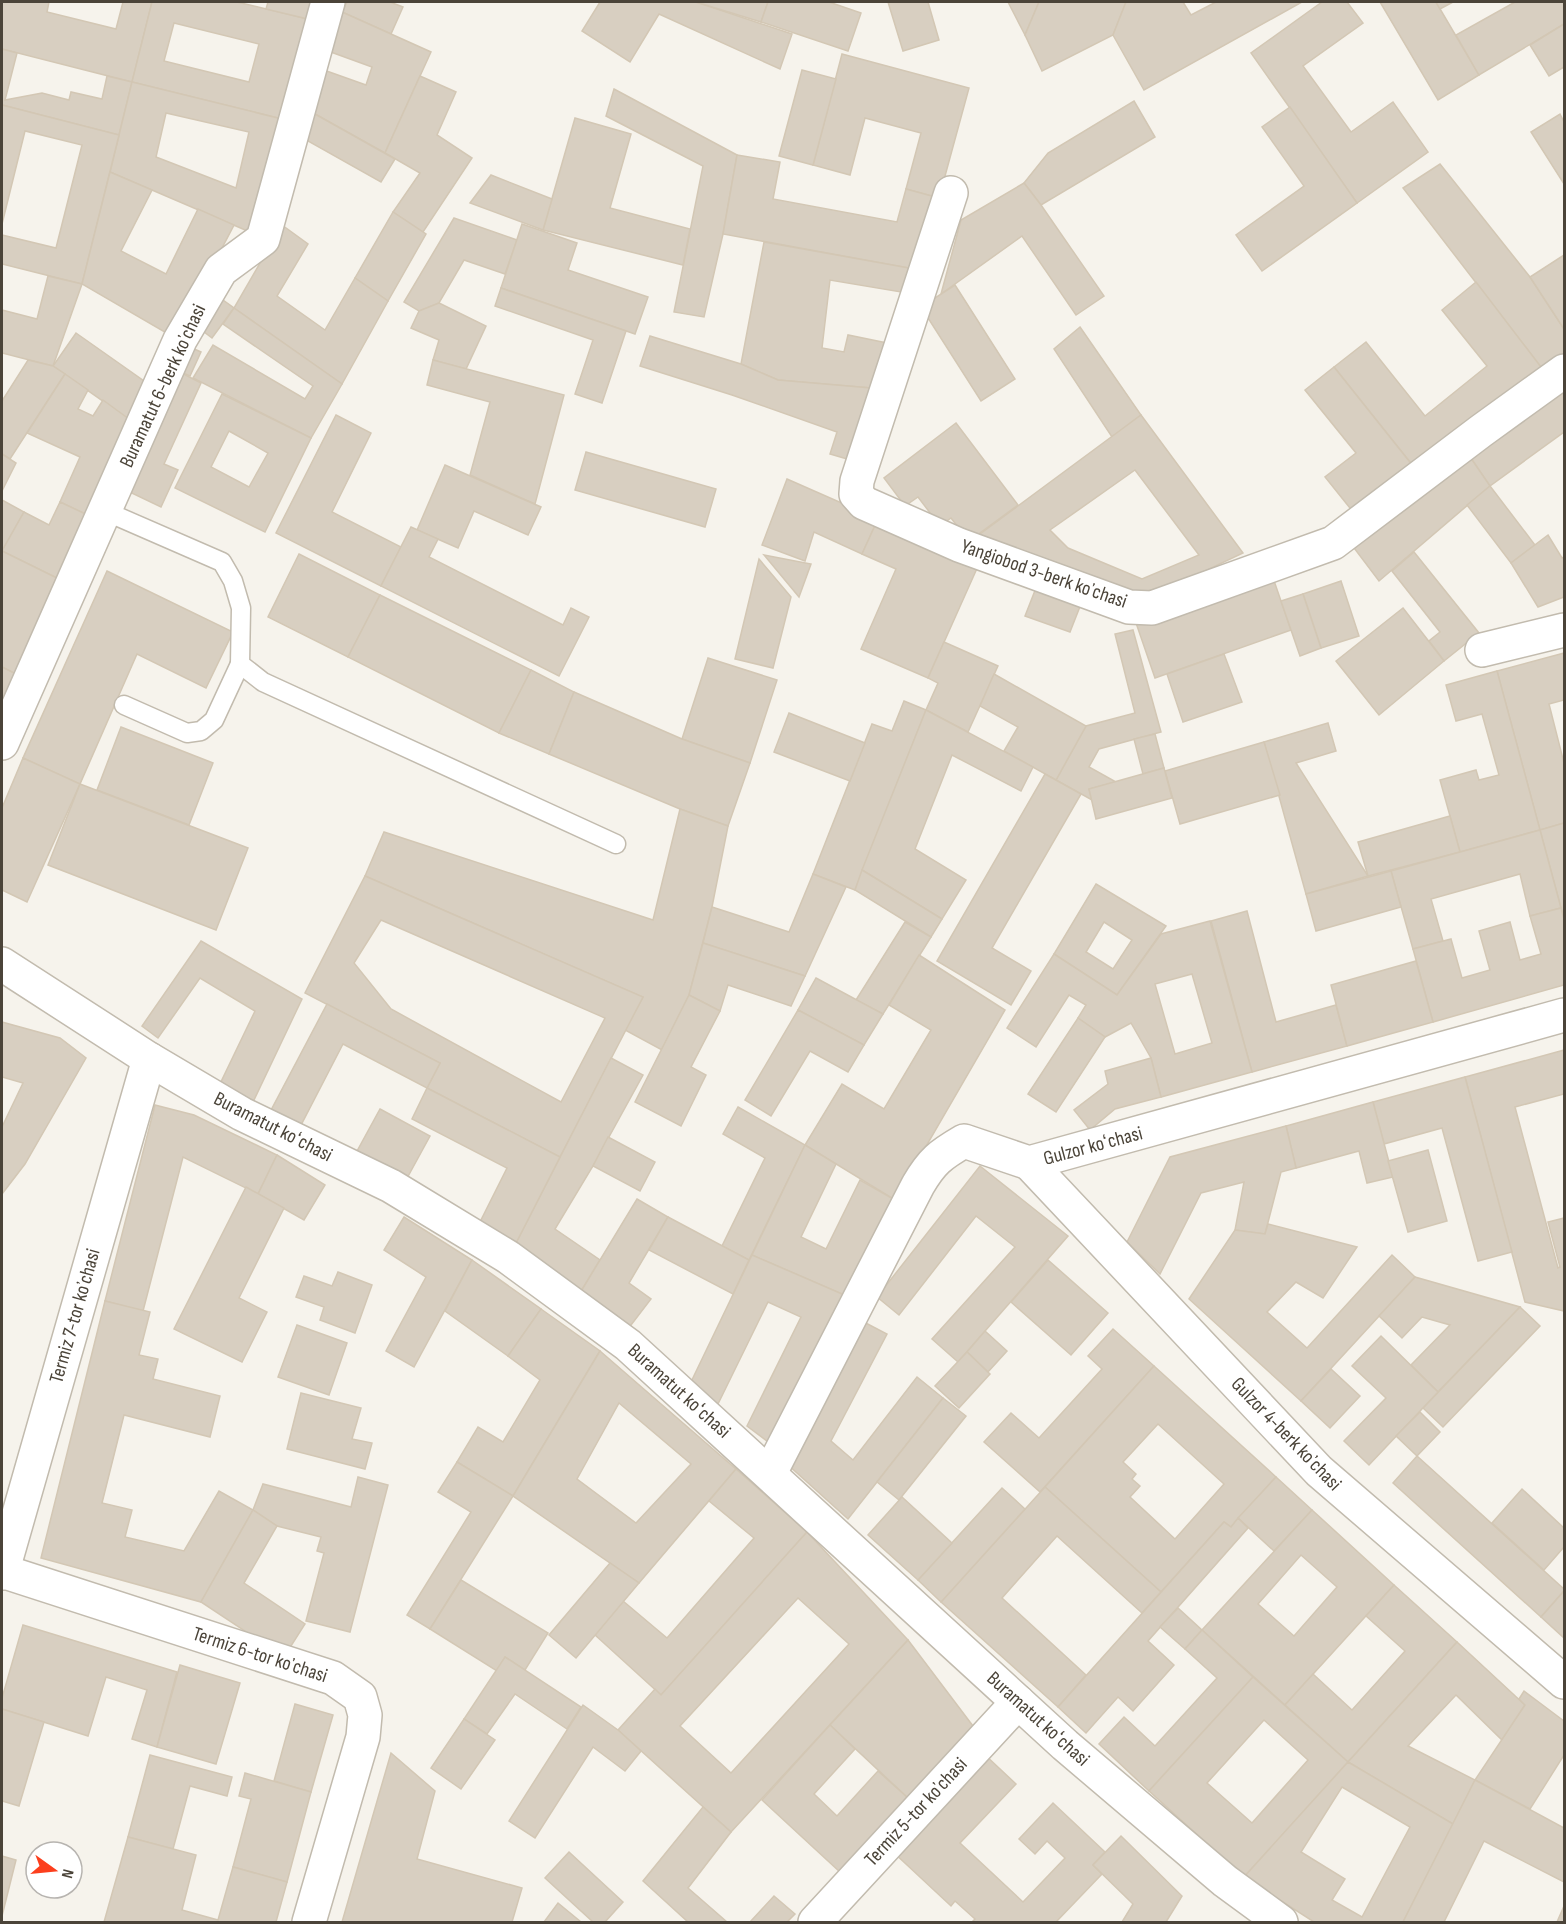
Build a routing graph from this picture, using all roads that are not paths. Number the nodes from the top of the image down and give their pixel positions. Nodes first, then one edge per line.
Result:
1 (328, 2) edge
2 (951, 194) dead end
3 (1564, 371) edge
4 (105, 511) junction
5 (1564, 630) edge
6 (1482, 650) dead end
7 (240, 664) junction
8 (124, 705) dead end
9 (2, 743) edge
10 (616, 844) dead end
11 (2, 964) edge
12 (1564, 1016) edge
13 (148, 1059) junction
14 (1029, 1163) junction
15 (770, 1473) junction
16 (2, 1572) edge
17 (1564, 1682) edge
18 (1017, 1702) junction
19 (309, 1923) edge
20 (815, 1923) edge
21 (1281, 1923) edge

1 - 4 street, Buramatut 6-berk koʼchasi
2 - 3 street, Yangiobod 3-berk koʼchasi
4 - 7 lane
4 - 9 street, Buramatut 6-berk koʼchasi
5 - 6 street
7 - 8 lane
7 - 10 lane
11 - 13 street, Buramatut koʻchasi
12 - 14 street, Gulzor koʻchasi
13 - 15 street, Buramatut koʻchasi
13 - 16 street, Termiz 7-tor koʼchasi
14 - 15 street, Gulzor koʻchasi
14 - 17 street, Gulzor 4-berk koʼchasi
15 - 18 street, Buramatut koʻchasi
16 - 19 street, Termiz 6-tor koʼchasi
18 - 20 street, Termiz 5-tor koʼchasi
18 - 21 street, Buramatut koʻchasi

